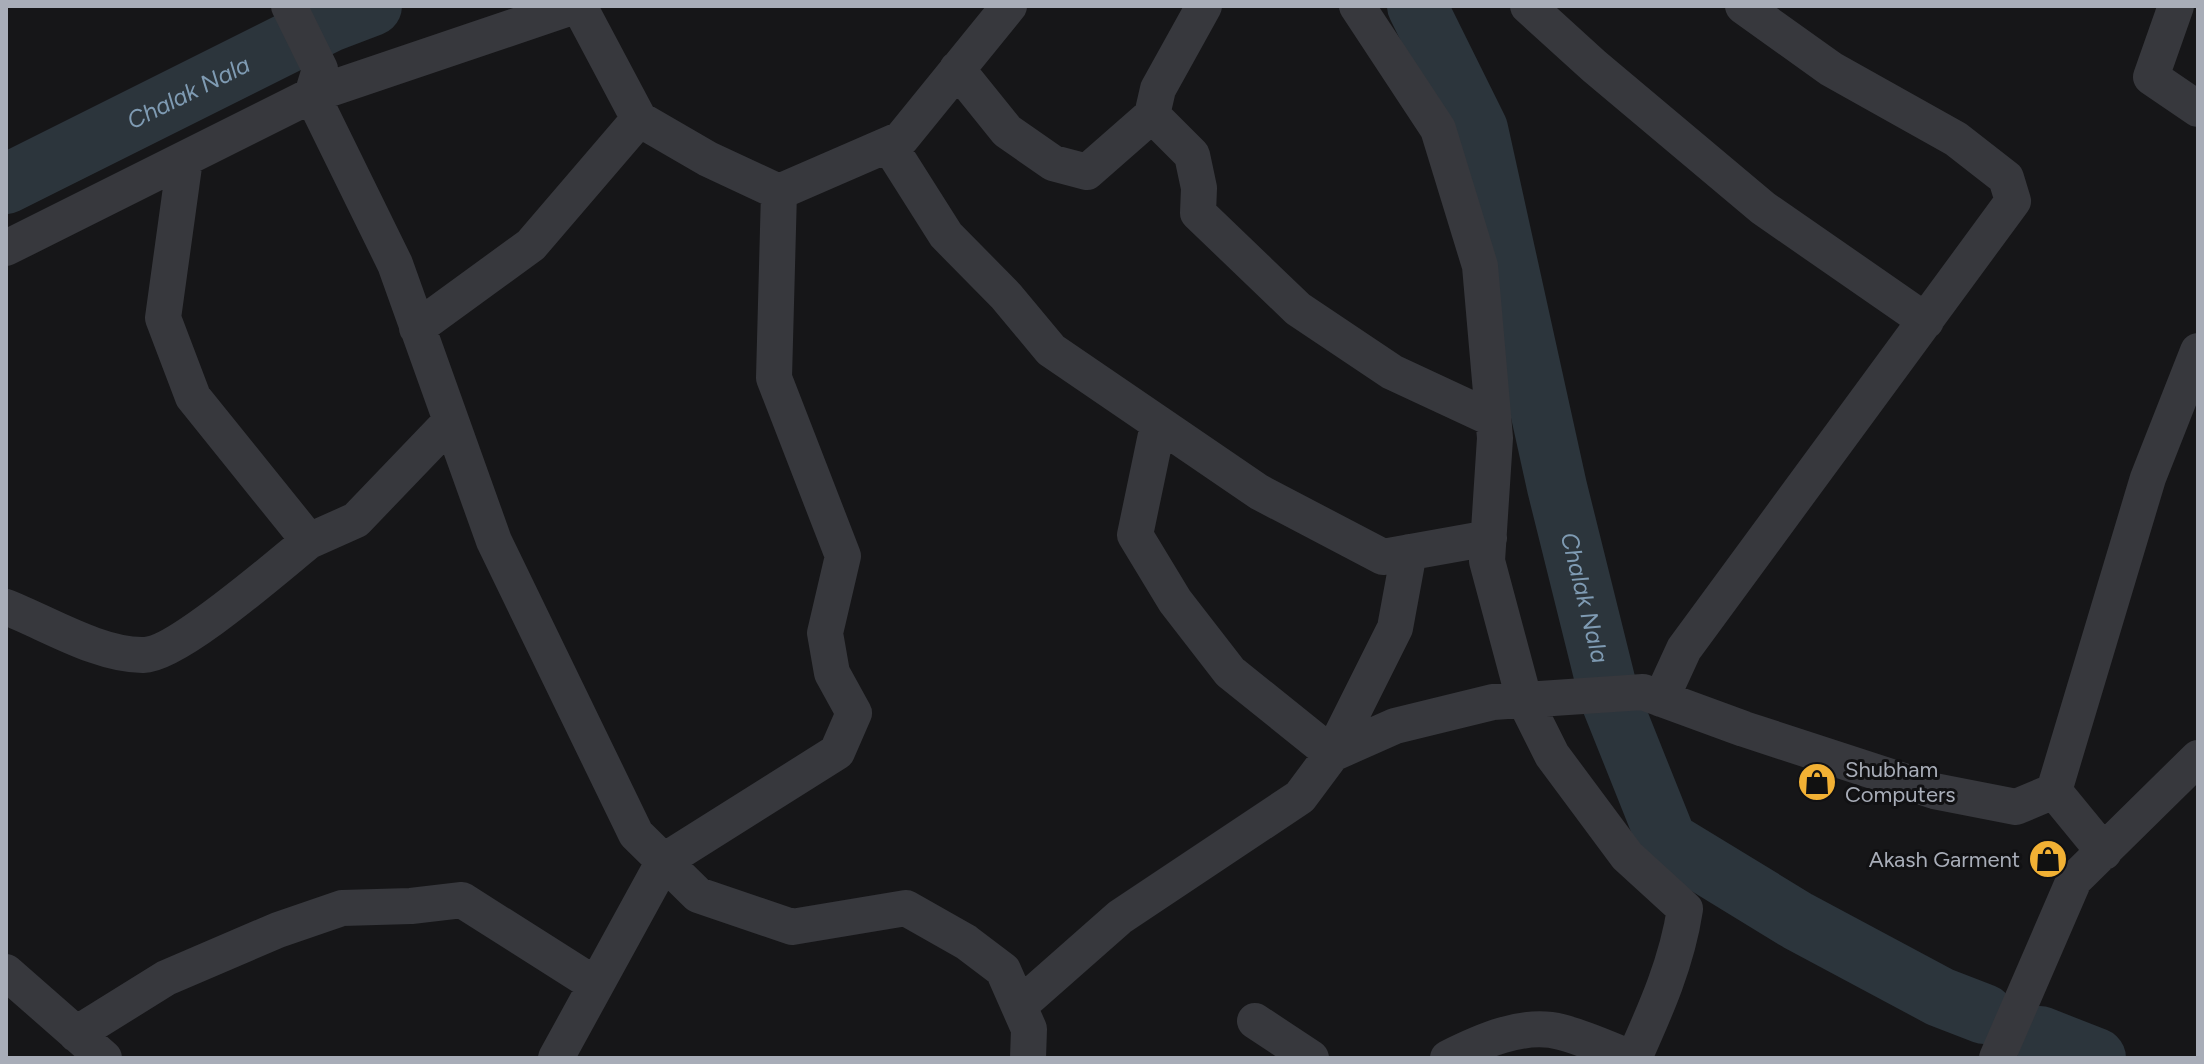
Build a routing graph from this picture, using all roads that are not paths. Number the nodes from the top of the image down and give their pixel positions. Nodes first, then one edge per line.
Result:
1 (289, 6) edge
2 (577, 6) edge
3 (1009, 6) edge
4 (1204, 6) edge
5 (1357, 6) edge
6 (1528, 6) edge
7 (1743, 6) edge
8 (2176, 6) edge
9 (957, 69) junction
10 (316, 82) junction
11 (2198, 109) edge
12 (1152, 115) junction
13 (639, 119) junction
14 (889, 145) junction
15 (185, 159) junction
16 (779, 192) junction
17 (6, 248) edge
18 (1926, 321) junction
19 (417, 328) junction
20 (2198, 351) edge
21 (1493, 419) junction
22 (451, 421) junction
23 (1158, 425) junction
24 (1489, 538) junction
25 (309, 541) junction
26 (1409, 552) junction
27 (6, 607) edge
28 (1652, 695) junction
29 (1524, 699) junction
30 (1332, 754) junction
31 (2198, 758) edge
32 (2054, 791) junction
33 (2104, 852) junction
34 (664, 861) junction
35 (6, 972) edge
36 (596, 985) junction
37 (1019, 1006) junction
38 (1255, 1021) dead end
39 (76, 1034) junction
40 (104, 1058) edge
41 (556, 1058) edge
42 (1028, 1058) edge
43 (1311, 1058) edge
44 (1448, 1058) edge
45 (1632, 1058) edge
46 (1997, 1058) edge

1 - 10 street
2 - 10 street
2 - 13 street
3 - 9 street
4 - 12 street
5 - 21 street
6 - 18 street
7 - 18 street
8 - 11 street
9 - 12 street
9 - 14 street
10 - 15 street
10 - 19 street
12 - 21 street
13 - 16 street
13 - 19 street
14 - 16 street
14 - 23 street
15 - 17 street
15 - 25 street
16 - 34 street
18 - 28 street
19 - 22 street
20 - 32 street
21 - 24 street
22 - 25 street
22 - 34 street
23 - 26 street
23 - 30 street
24 - 26 street
24 - 29 street
25 - 27 street
26 - 30 street
28 - 29 street
28 - 32 street
29 - 30 street
29 - 45 street
30 - 37 street
31 - 33 street
32 - 33 street
33 - 46 street
34 - 36 street
34 - 37 street
35 - 39 street
36 - 39 street
36 - 41 street
37 - 42 street
38 - 43 street
39 - 40 street
44 - 45 street

